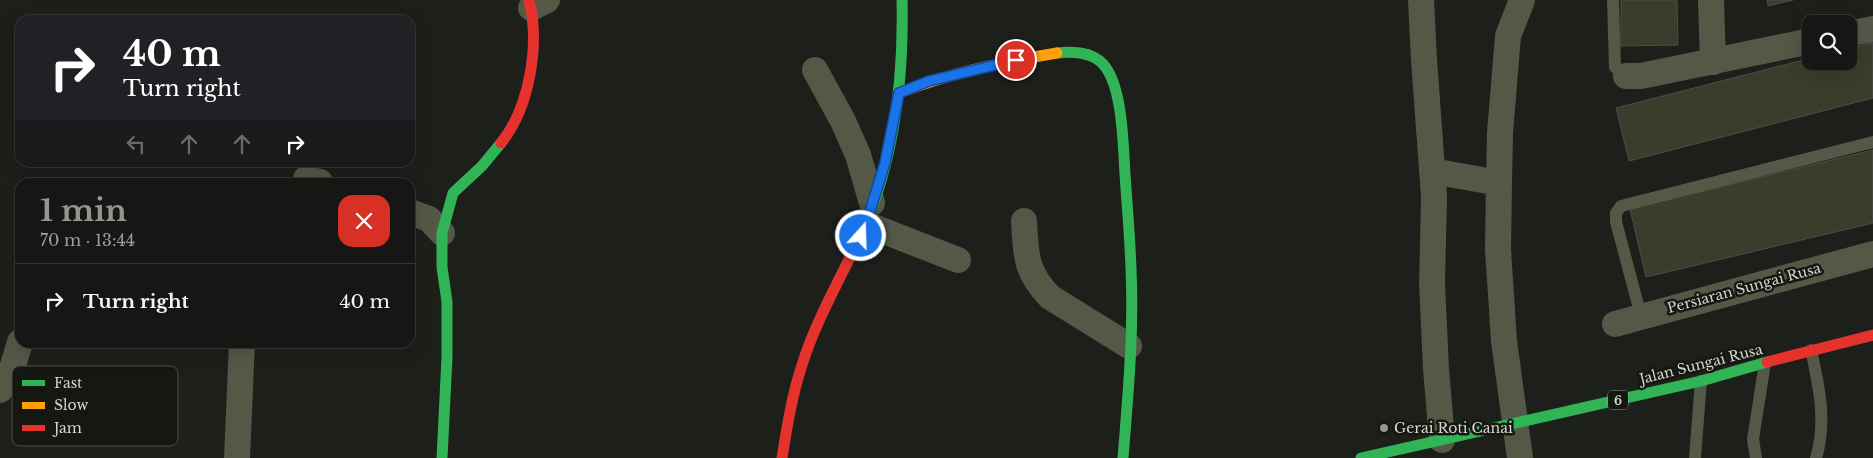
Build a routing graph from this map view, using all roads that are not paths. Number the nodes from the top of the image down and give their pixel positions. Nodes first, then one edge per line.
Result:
1 (902, 0) edge
2 (1421, 0) edge
3 (1522, 0) edge
4 (1613, 0) edge
5 (1711, 0) edge
6 (536, 3) edge
7 (1873, 29) edge
8 (1857, 32) edge
9 (1802, 44) edge
10 (1713, 62) junction
11 (815, 70) dead end
12 (1626, 76) joint
13 (899, 93) junction
14 (1873, 142) edge
15 (1432, 171) junction
16 (1498, 183) junction
17 (869, 213) junction
18 (415, 214) edge
19 (1024, 221) dead end
20 (442, 233) junction
21 (1873, 254) edge
22 (958, 260) dead end
23 (1640, 316) junction
24 (1614, 324) dead end
25 (1873, 335) edge
26 (1129, 346) junction
27 (18, 348) edge
28 (242, 348) edge
29 (1811, 350) junction
30 (1764, 363) junction
31 (13, 366) edge
32 (12, 368) edge
33 (1701, 381) junction
34 (0, 390) edge
35 (1516, 423) junction
36 (1442, 440) junction
37 (237, 458) edge
38 (442, 458) edge
39 (782, 458) edge
40 (1123, 458) edge
41 (1361, 458) edge
42 (1520, 458) edge
43 (1695, 458) edge
44 (1756, 458) edge
45 (1816, 458) edge

1 - 13 street
2 - 15 street
3 - 16 street
4 - 12 lane
5 - 10 street
6 - 20 street
7 - 8 street
9 - 10 street
10 - 12 street
11 - 17 street
13 - 17 street
13 - 26 street
14 - 23 lane
15 - 16 street
15 - 36 street
16 - 35 street
17 - 22 street
17 - 39 street
18 - 20 street
19 - 26 street
20 - 38 street
21 - 23 street, Persiaran Sungai Rusa
23 - 24 street, Persiaran Sungai Rusa
25 - 29 street, Jalan Sungai Rusa / 6
26 - 40 street
27 - 31 street
28 - 37 street
29 - 30 street, Jalan Sungai Rusa / 6
29 - 45 lane
30 - 33 street, Jalan Sungai Rusa / 6
30 - 44 lane
32 - 34 street
33 - 35 street, Jalan Sungai Rusa / 6
33 - 43 lane
35 - 36 street, Jalan Sungai Rusa / 6
35 - 42 street
36 - 41 street, Jalan Sungai Rusa / 6

